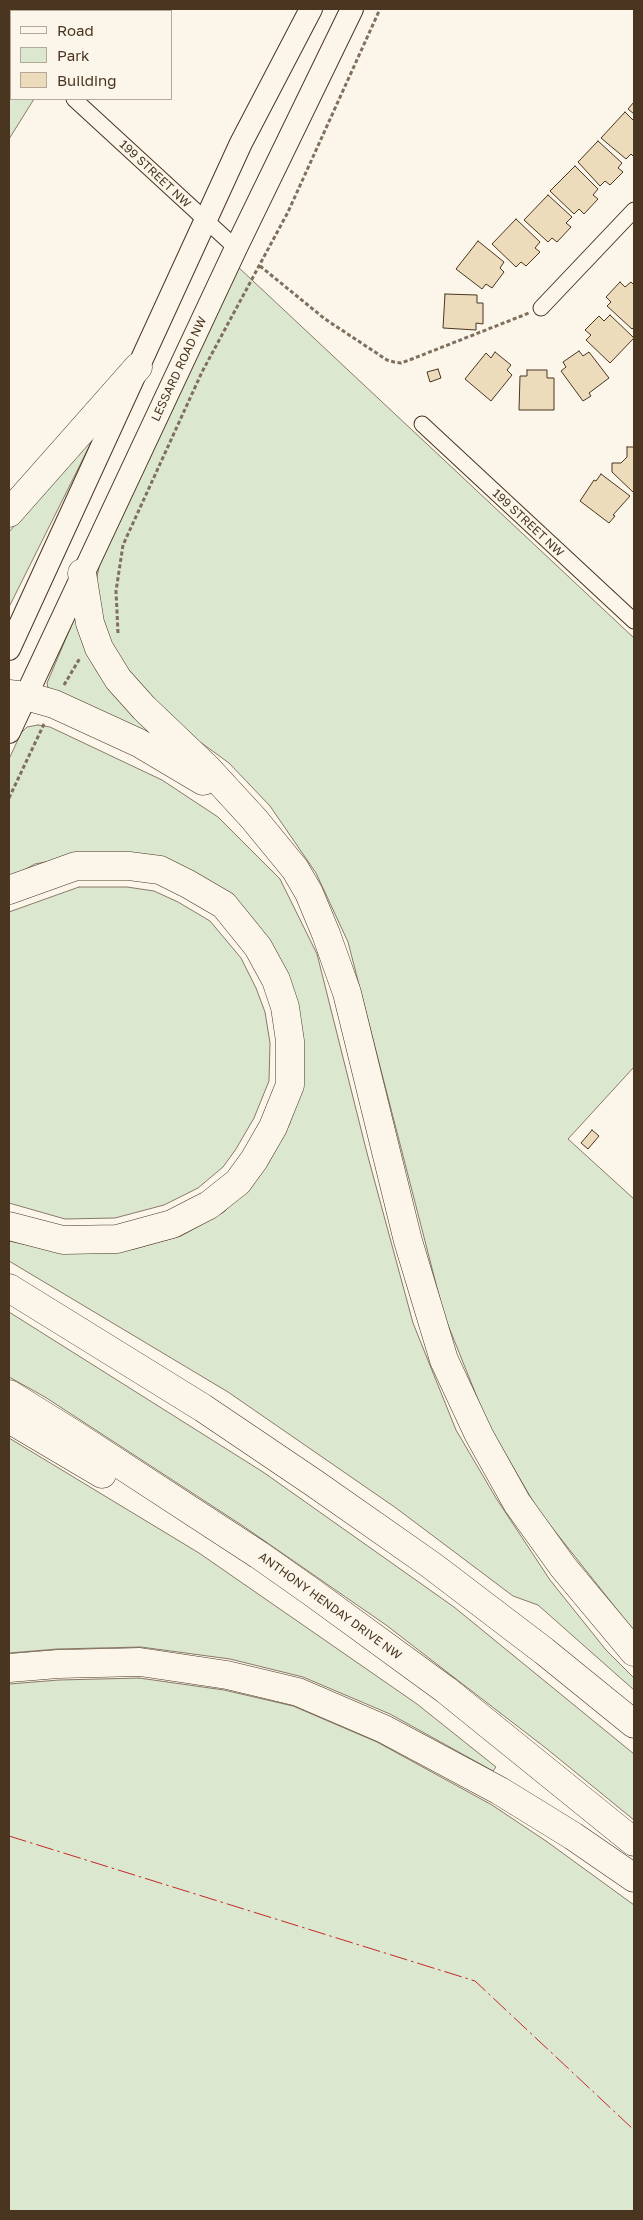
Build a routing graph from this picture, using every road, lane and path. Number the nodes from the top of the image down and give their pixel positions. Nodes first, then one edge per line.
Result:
1 (311, 9) edge
2 (352, 9) edge
3 (380, 9) edge
4 (75, 100) edge
5 (634, 210) edge
6 (206, 221) junction
7 (236, 248) junction
8 (260, 266) junction
9 (541, 308) joint
10 (138, 367) junction
11 (422, 424) dead end
12 (9, 513) edge
13 (82, 573) junction
14 (634, 621) edge
15 (113, 638) dead end
16 (9, 649) edge
17 (17, 695) edge
18 (9, 732) edge
19 (254, 819) junction
20 (9, 890) edge
21 (9, 1226) edge
22 (9, 1288) edge
23 (9, 1394) edge
24 (9, 1419) edge
25 (314, 1593) junction
26 (634, 1652) edge
27 (9, 1668) edge
28 (634, 1724) edge
29 (634, 1842) edge
30 (634, 1878) edge

1 - 6 main road
2 - 7 main road, LESSARD ROAD NW
3 - 8 path
4 - 6 street, 199 STREET NW
5 - 9 street
6 - 7 street, 199 STREET NW
6 - 10 main road
7 - 13 main road, LESSARD ROAD NW
8 - 9 path
8 - 15 path
10 - 12 highway
10 - 16 main road
11 - 14 street, 199 STREET NW
13 - 17 main road, LESSARD ROAD NW
13 - 19 highway
17 - 18 main road, LESSARD ROAD NW
17 - 19 highway
19 - 26 highway
20 - 21 highway
22 - 28 highway
23 - 25 highway, ANTHONY HENDAY DRIVE NW
24 - 25 highway
25 - 29 highway, ANTHONY HENDAY DRIVE NW
27 - 30 highway

